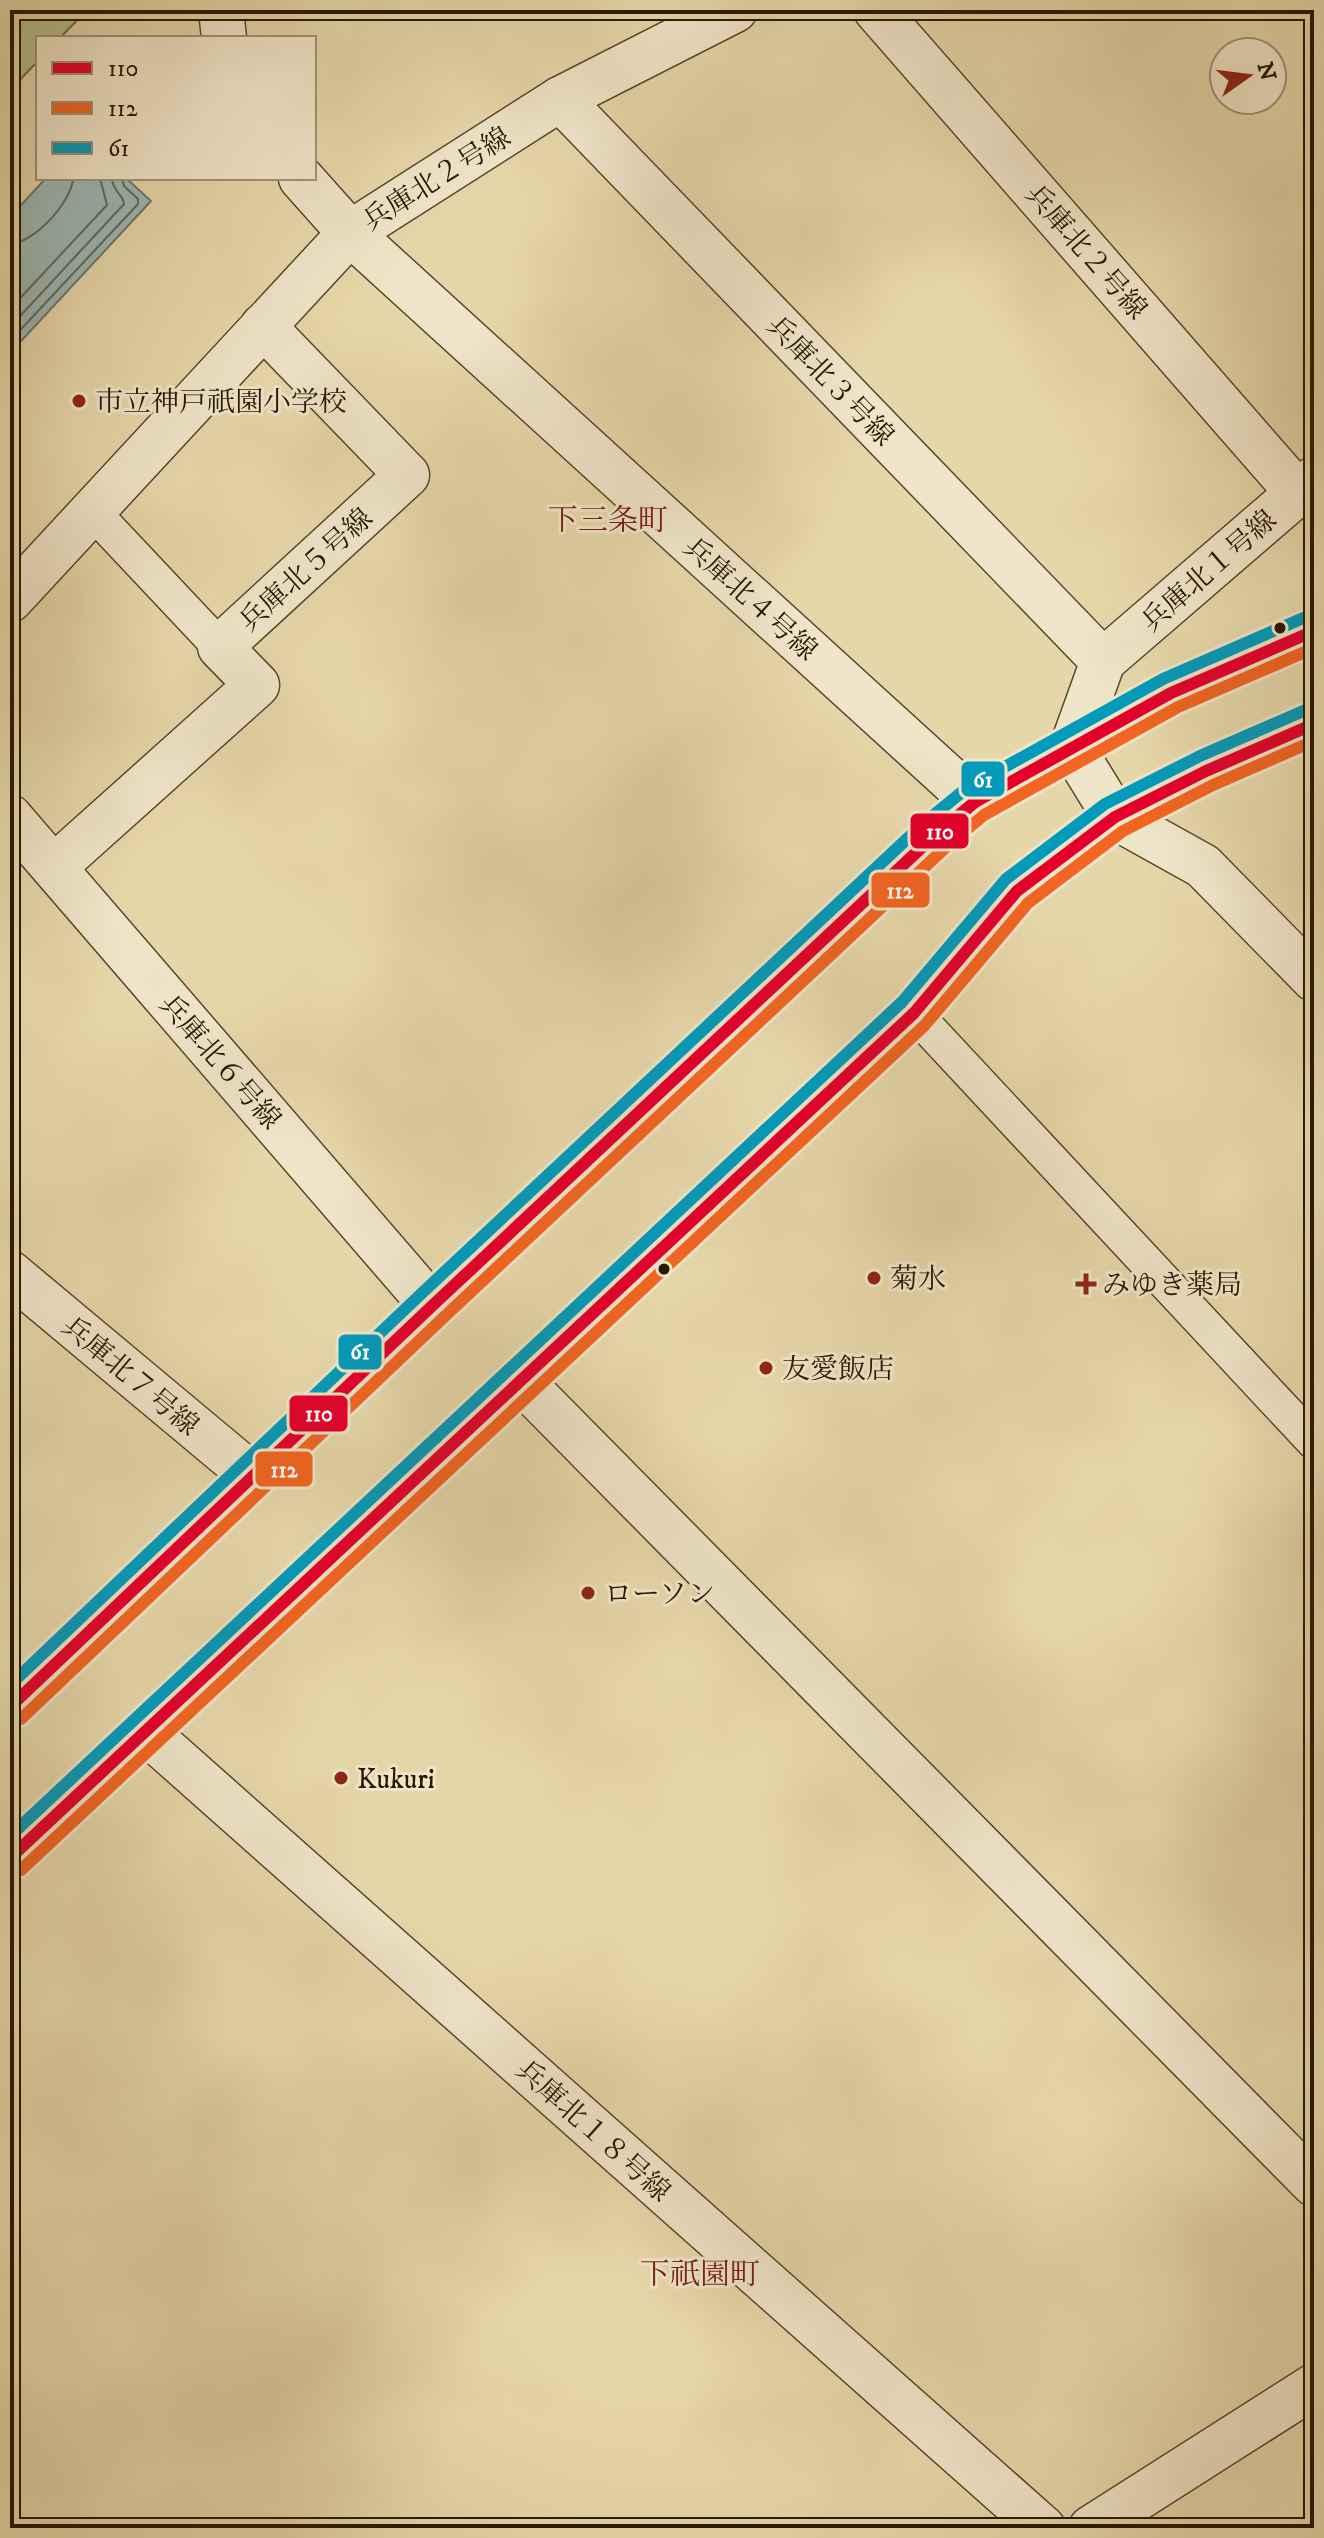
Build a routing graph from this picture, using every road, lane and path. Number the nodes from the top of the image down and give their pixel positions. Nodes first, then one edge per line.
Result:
1 (221, 10) edge
2 (735, 10) edge
3 (876, 10) edge
4 (224, 36) edge
5 (560, 99) junction
6 (303, 180) edge
7 (350, 233) junction
8 (263, 326) junction
9 (1306, 486) edge
10 (92, 511) junction
11 (10, 600) edge
12 (1314, 631) edge
13 (220, 647) junction
14 (1103, 661) junction
15 (1314, 724) edge
16 (1072, 747) junction
17 (975, 802) junction
18 (10, 817) edge
19 (1115, 817) junction
20 (54, 867) junction
21 (1314, 979) edge
22 (914, 1013) junction
23 (10, 1273) edge
24 (432, 1306) junction
25 (522, 1382) junction
26 (1314, 1442) edge
27 (253, 1476) junction
28 (10, 1707) edge
29 (146, 1732) junction
30 (10, 1858) edge
31 (1314, 2184) edge
32 (1314, 2386) edge
33 (1043, 2528) edge
34 (1091, 2528) edge

1 - 4 street
2 - 5 street, 兵庫北２号線
3 - 9 street, 兵庫北２号線
5 - 7 street, 兵庫北２号線
5 - 14 street, 兵庫北３号線
6 - 7 street, 兵庫北４号線
7 - 8 street, 兵庫北２号線
7 - 17 street, 兵庫北４号線
8 - 10 street, 兵庫北２号線
8 - 13 street, 兵庫北５号線
9 - 14 street, 兵庫北１号線
10 - 11 street, 兵庫北２号線
10 - 13 lane
12 - 16 highway
13 - 20 street, 兵庫北５号線
14 - 16 street
15 - 19 highway
16 - 17 highway
16 - 19 street
17 - 24 highway
18 - 20 street, 兵庫北６号線
19 - 21 street
19 - 22 highway
20 - 24 street, 兵庫北６号線
22 - 25 highway
22 - 26 lane
23 - 27 street, 兵庫北７号線
24 - 27 highway
25 - 29 highway
25 - 31 street
27 - 28 highway
29 - 30 highway
29 - 33 street, 兵庫北１８号線
32 - 34 street

